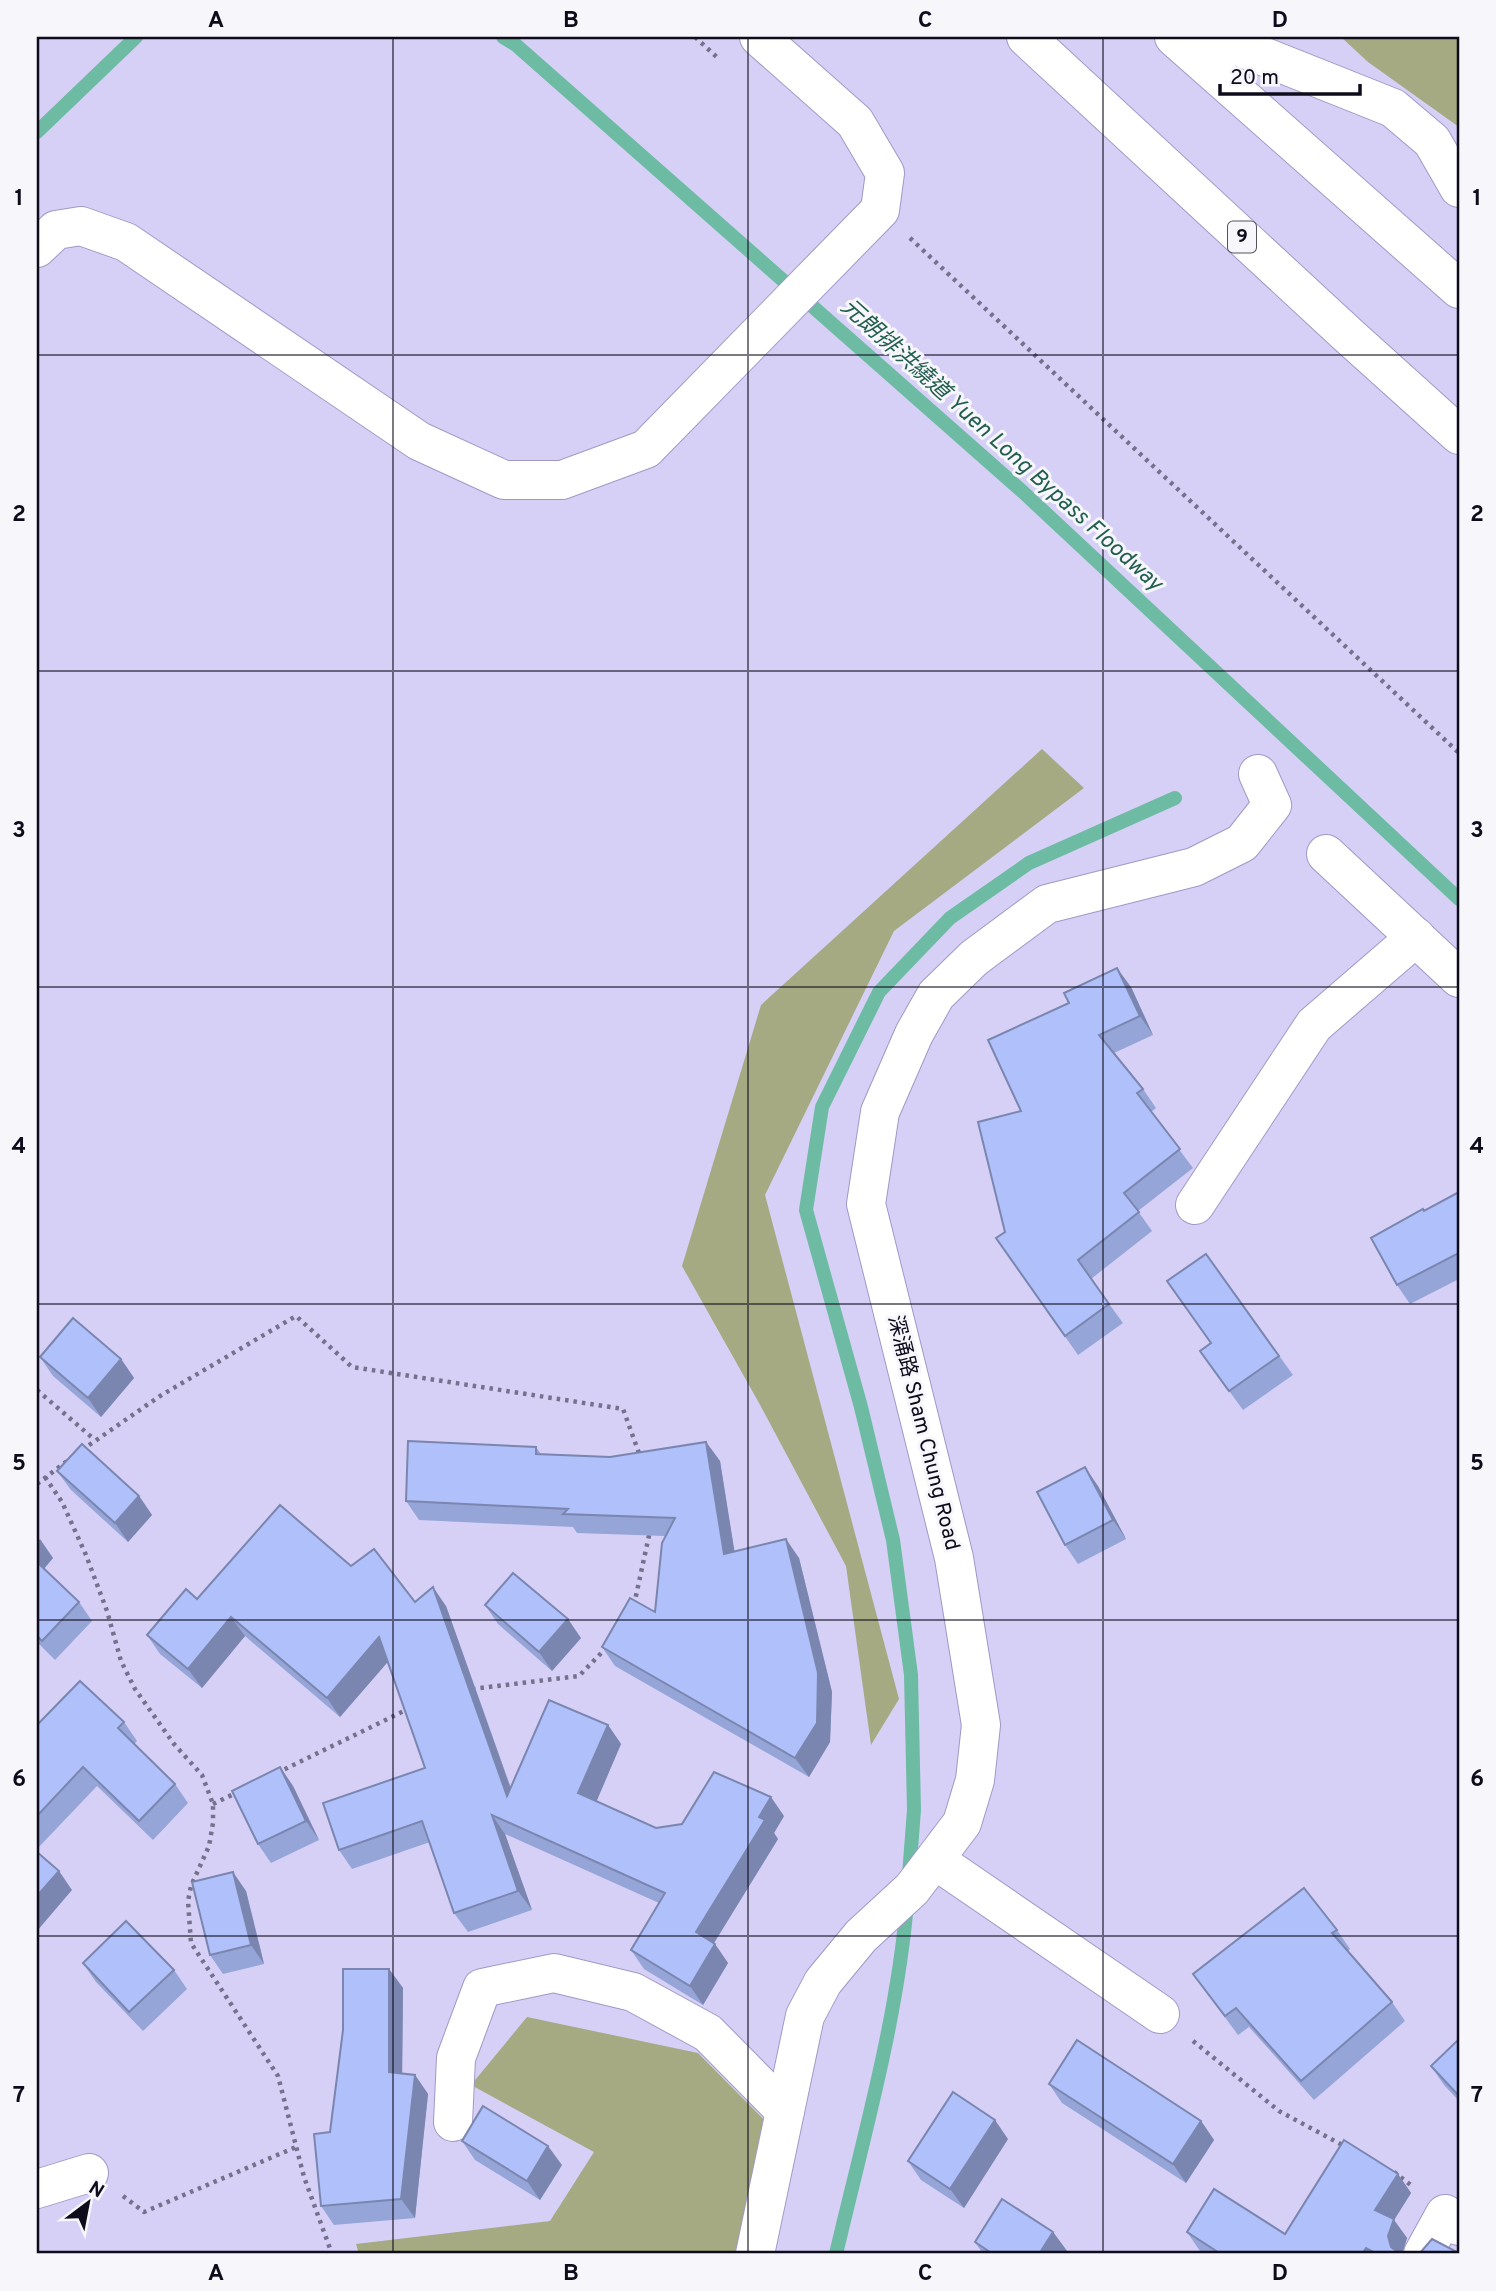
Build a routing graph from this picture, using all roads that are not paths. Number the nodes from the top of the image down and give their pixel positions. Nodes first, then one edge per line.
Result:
1 (759, 37) edge
2 (1026, 37) edge
3 (1174, 37) edge
4 (1215, 37) edge
5 (1459, 188) edge
6 (46, 239) edge
7 (1459, 289) edge
8 (1459, 435) edge
9 (1258, 774) dead end
10 (1326, 854) dead end
11 (1416, 937) junction
12 (1459, 978) edge
13 (1195, 1205) dead end
14 (935, 1860) junction
15 (1160, 2014) road end
16 (785, 2111) junction
17 (453, 2122) dead end
18 (89, 2173) road end
19 (37, 2189) edge
20 (1452, 2220) edge
21 (755, 2254) edge
22 (1423, 2254) edge

1 - 6 main road
2 - 8 main road, 9
3 - 7 main road
4 - 5 main road
9 - 14 main road, 深涌路 Sham Chung Road
10 - 11 main road
11 - 12 main road
11 - 13 main road
14 - 15 main road
14 - 16 main road, 深涌路 Sham Chung Road
16 - 17 main road
16 - 21 main road, 深涌路 Sham Chung Road
18 - 19 main road
20 - 22 main road

